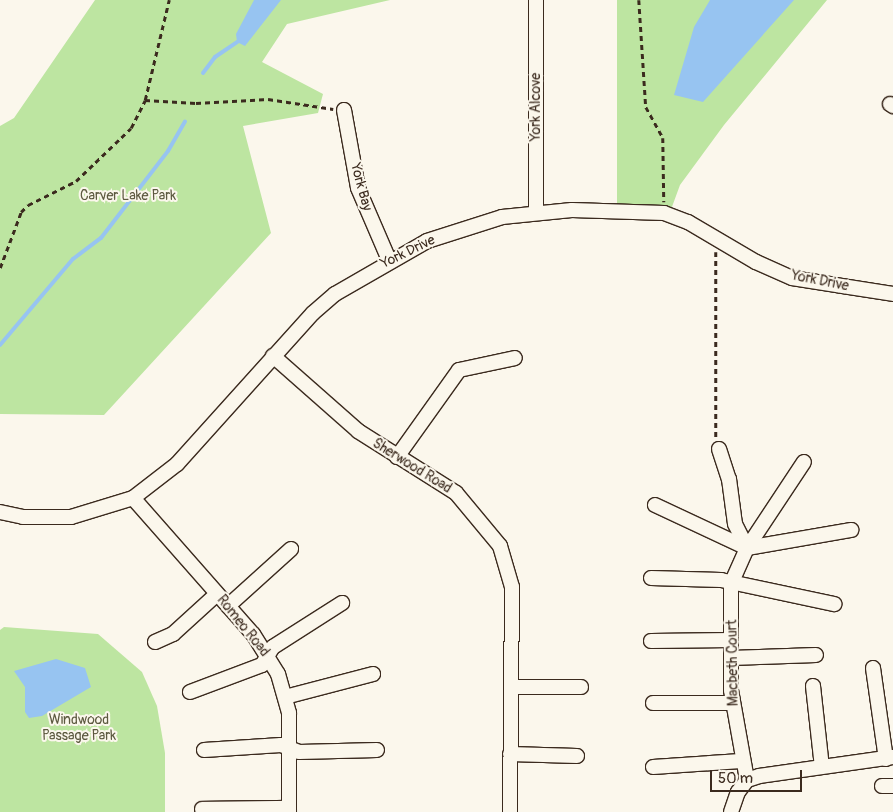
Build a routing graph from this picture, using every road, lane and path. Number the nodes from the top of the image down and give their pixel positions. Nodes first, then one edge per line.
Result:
1 (169, 0) edge
2 (536, 0) edge
3 (639, 0) edge
4 (145, 100) junction
5 (344, 110) joint
6 (536, 213) junction
7 (664, 213) junction
8 (720, 241) junction
9 (390, 260) junction
10 (0, 268) edge
11 (893, 294) edge
12 (273, 356) junction
13 (515, 358) dead end
14 (719, 449) joint
15 (397, 457) junction
16 (804, 462) dead end
17 (133, 498) junction
18 (655, 505) dead end
19 (0, 512) edge
20 (851, 530) dead end
21 (747, 548) junction
22 (291, 549) dead end
23 (651, 578) dead end
24 (731, 584) junction
25 (218, 594) junction
26 (342, 603) dead end
27 (834, 604) dead end
28 (228, 606) junction
29 (732, 640) junction
30 (651, 641) dead end
31 (156, 642) dead end
32 (268, 654) junction
33 (816, 655) dead end
34 (732, 658) junction
35 (873, 668) dead end
36 (373, 674) dead end
37 (511, 686) junction
38 (813, 686) dead end
39 (581, 687) dead end
40 (190, 692) dead end
41 (285, 696) junction
42 (653, 703) dead end
43 (733, 703) junction
44 (289, 748) junction
45 (204, 750) dead end
46 (377, 750) dead end
47 (510, 754) junction
48 (577, 756) dead end
49 (889, 758) edge
50 (741, 761) junction
51 (653, 767) dead end
52 (822, 767) junction
53 (747, 780) junction
54 (202, 809) dead end
55 (289, 810) edge
56 (510, 812) edge
57 (731, 812) edge

1 - 4 path
2 - 6 street, York Alcove
3 - 7 path
4 - 5 path
4 - 10 path
5 - 9 street, York Bay
6 - 7 street, York Drive
6 - 9 street, York Drive
7 - 8 street, York Drive
8 - 11 street, York Drive
8 - 14 path
9 - 12 street, York Drive
12 - 15 street, Sherwood Road
12 - 17 street, York Drive
13 - 15 street
14 - 21 street
15 - 37 street, Sherwood Road
16 - 21 street, Macbeth Court
17 - 19 street, York Drive
17 - 25 street, Romeo Road
18 - 21 street
20 - 21 street
21 - 24 street, Macbeth Court
22 - 28 street
23 - 24 street
24 - 27 street
24 - 29 street, Macbeth Court
25 - 28 street, Romeo Road
25 - 31 street
26 - 32 street
28 - 32 street, Romeo Road
29 - 30 street
29 - 34 street, Macbeth Court
32 - 40 street
32 - 41 street, Romeo Road
33 - 34 street
34 - 43 street, Macbeth Court
35 - 49 street
36 - 41 street
37 - 39 street
37 - 47 street, Sherwood Road
38 - 52 street
41 - 44 street, Romeo Road
42 - 43 street
43 - 50 street, Macbeth Court
44 - 45 street
44 - 46 street
44 - 55 street, Romeo Road
47 - 48 street
47 - 56 street, Sherwood Road
49 - 52 street
50 - 51 street
50 - 53 street, Macbeth Court
52 - 53 street
53 - 57 street
54 - 55 street

